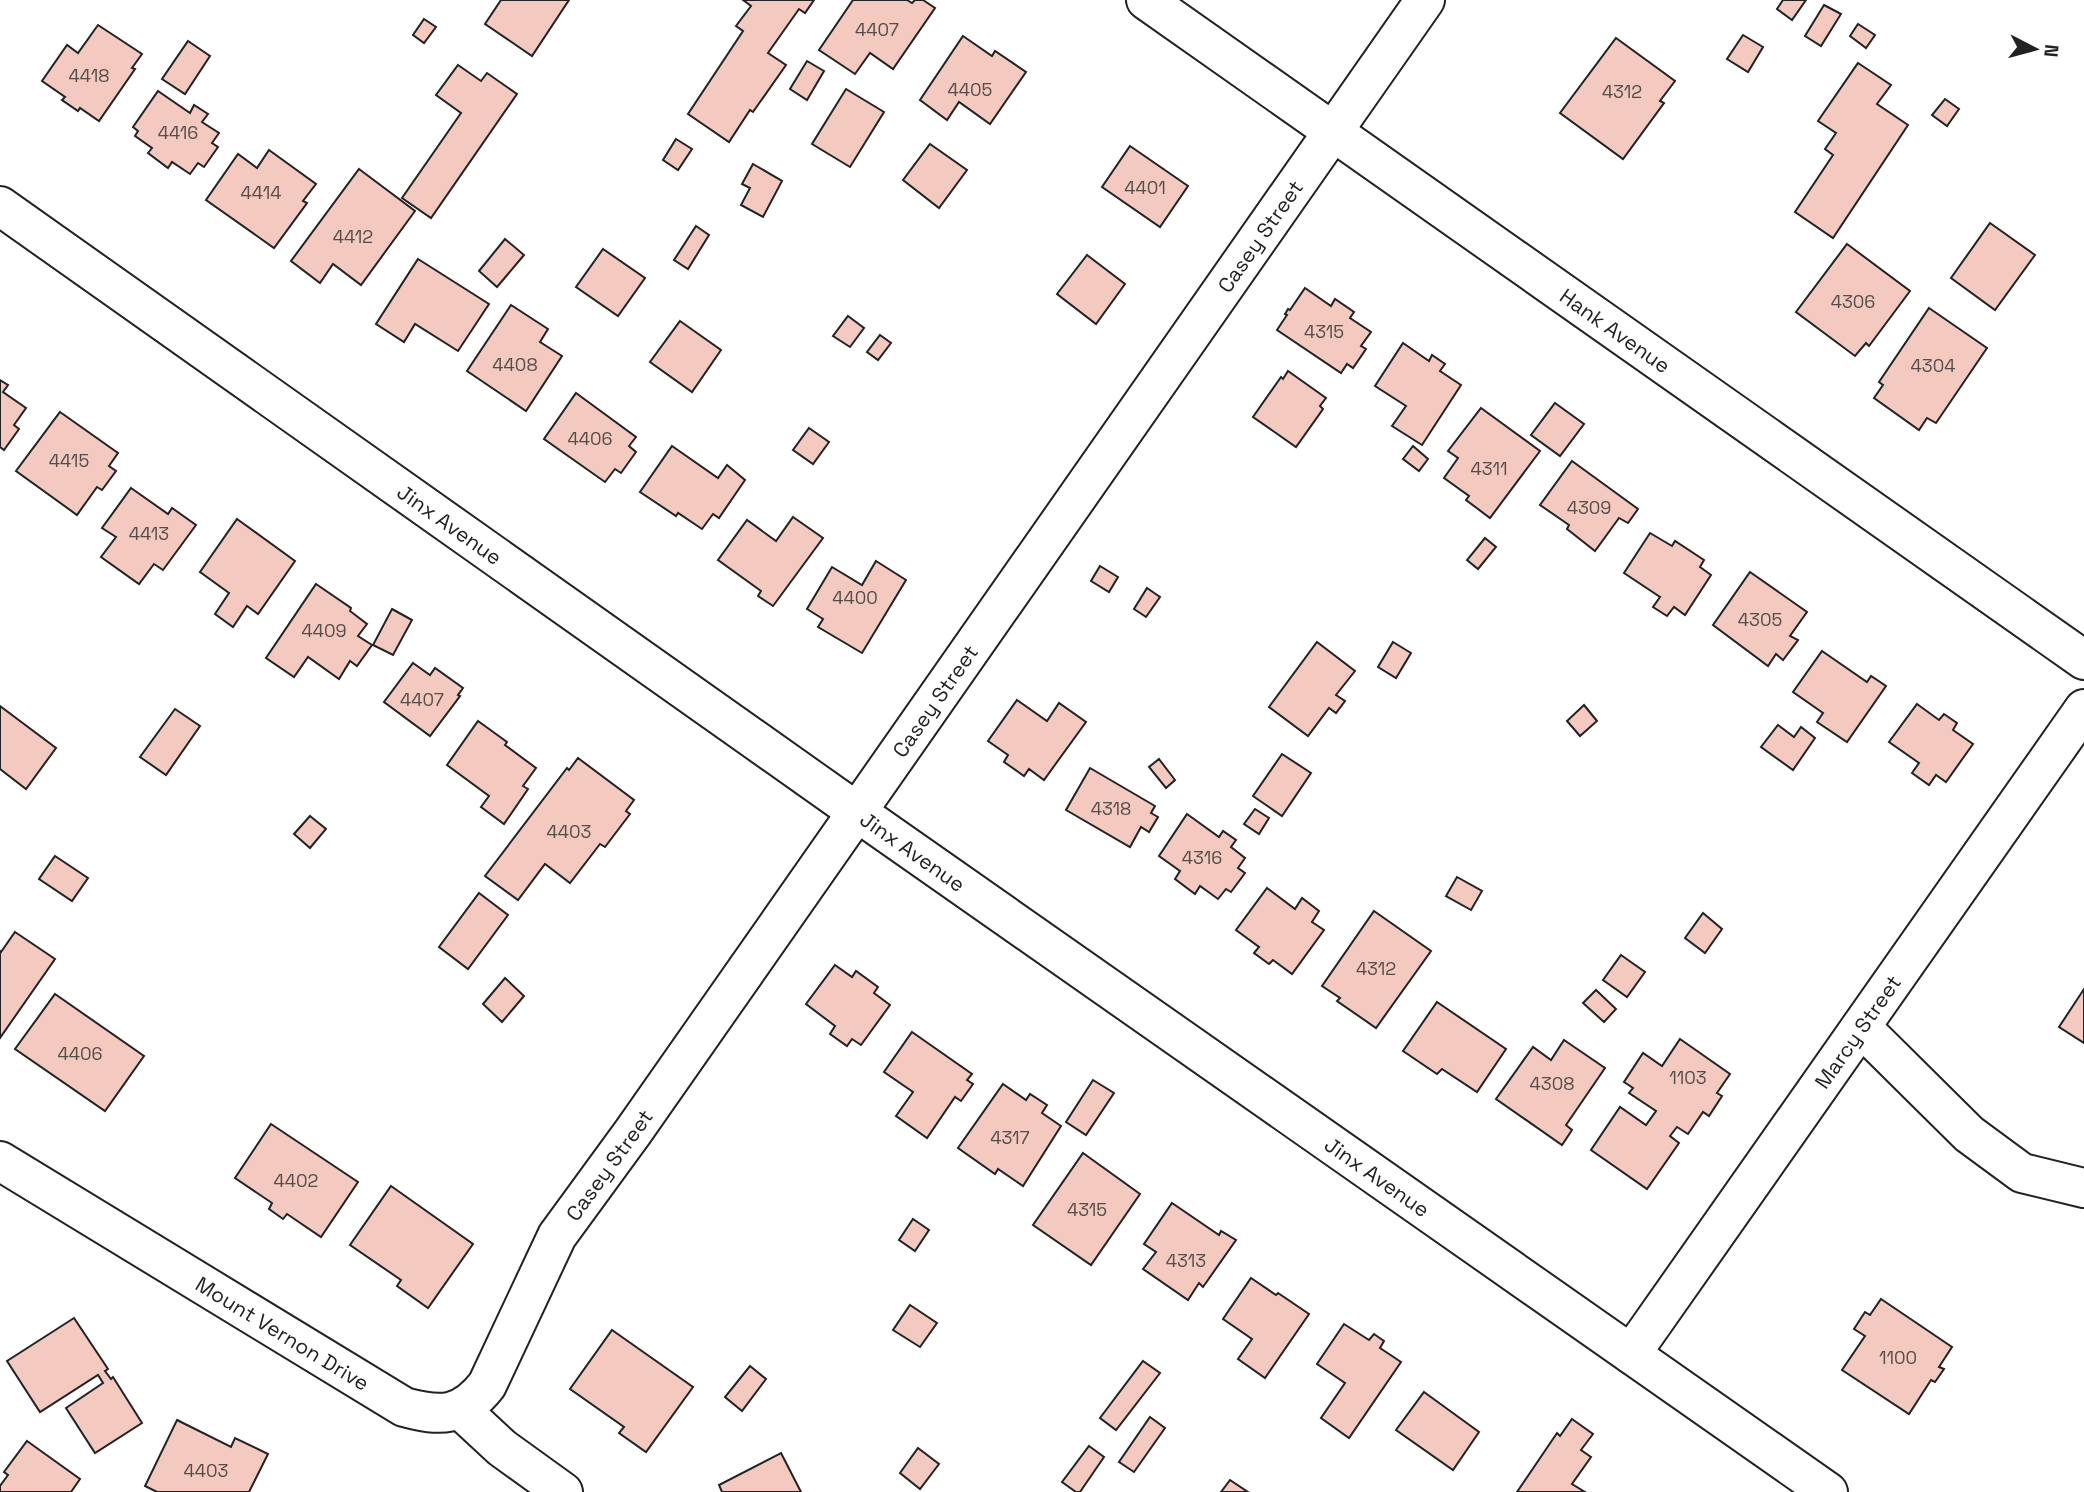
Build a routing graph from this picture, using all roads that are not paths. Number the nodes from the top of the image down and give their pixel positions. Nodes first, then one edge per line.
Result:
1 (1146, 0) edge
2 (1425, 0) edge
3 (1332, 132) junction
4 (0, 206) edge
5 (2084, 660) edge
6 (2084, 709) edge
7 (857, 812) junction
8 (1861, 1027) junction
9 (0, 1161) edge
10 (2084, 1188) edge
11 (1632, 1354) junction
12 (461, 1410) junction
13 (563, 1492) edge
14 (1828, 1492) edge

1 - 3 street, Hank Avenue
2 - 3 street, Casey Street
3 - 5 street, Hank Avenue
3 - 7 street, Casey Street
4 - 7 street, Jinx Avenue
6 - 8 street, Marcy Street
7 - 11 street, Jinx Avenue
7 - 12 street, Casey Street
8 - 10 street
8 - 11 street, Marcy Street
9 - 12 street, Mount Vernon Drive
11 - 14 street, Jinx Avenue
12 - 13 street

